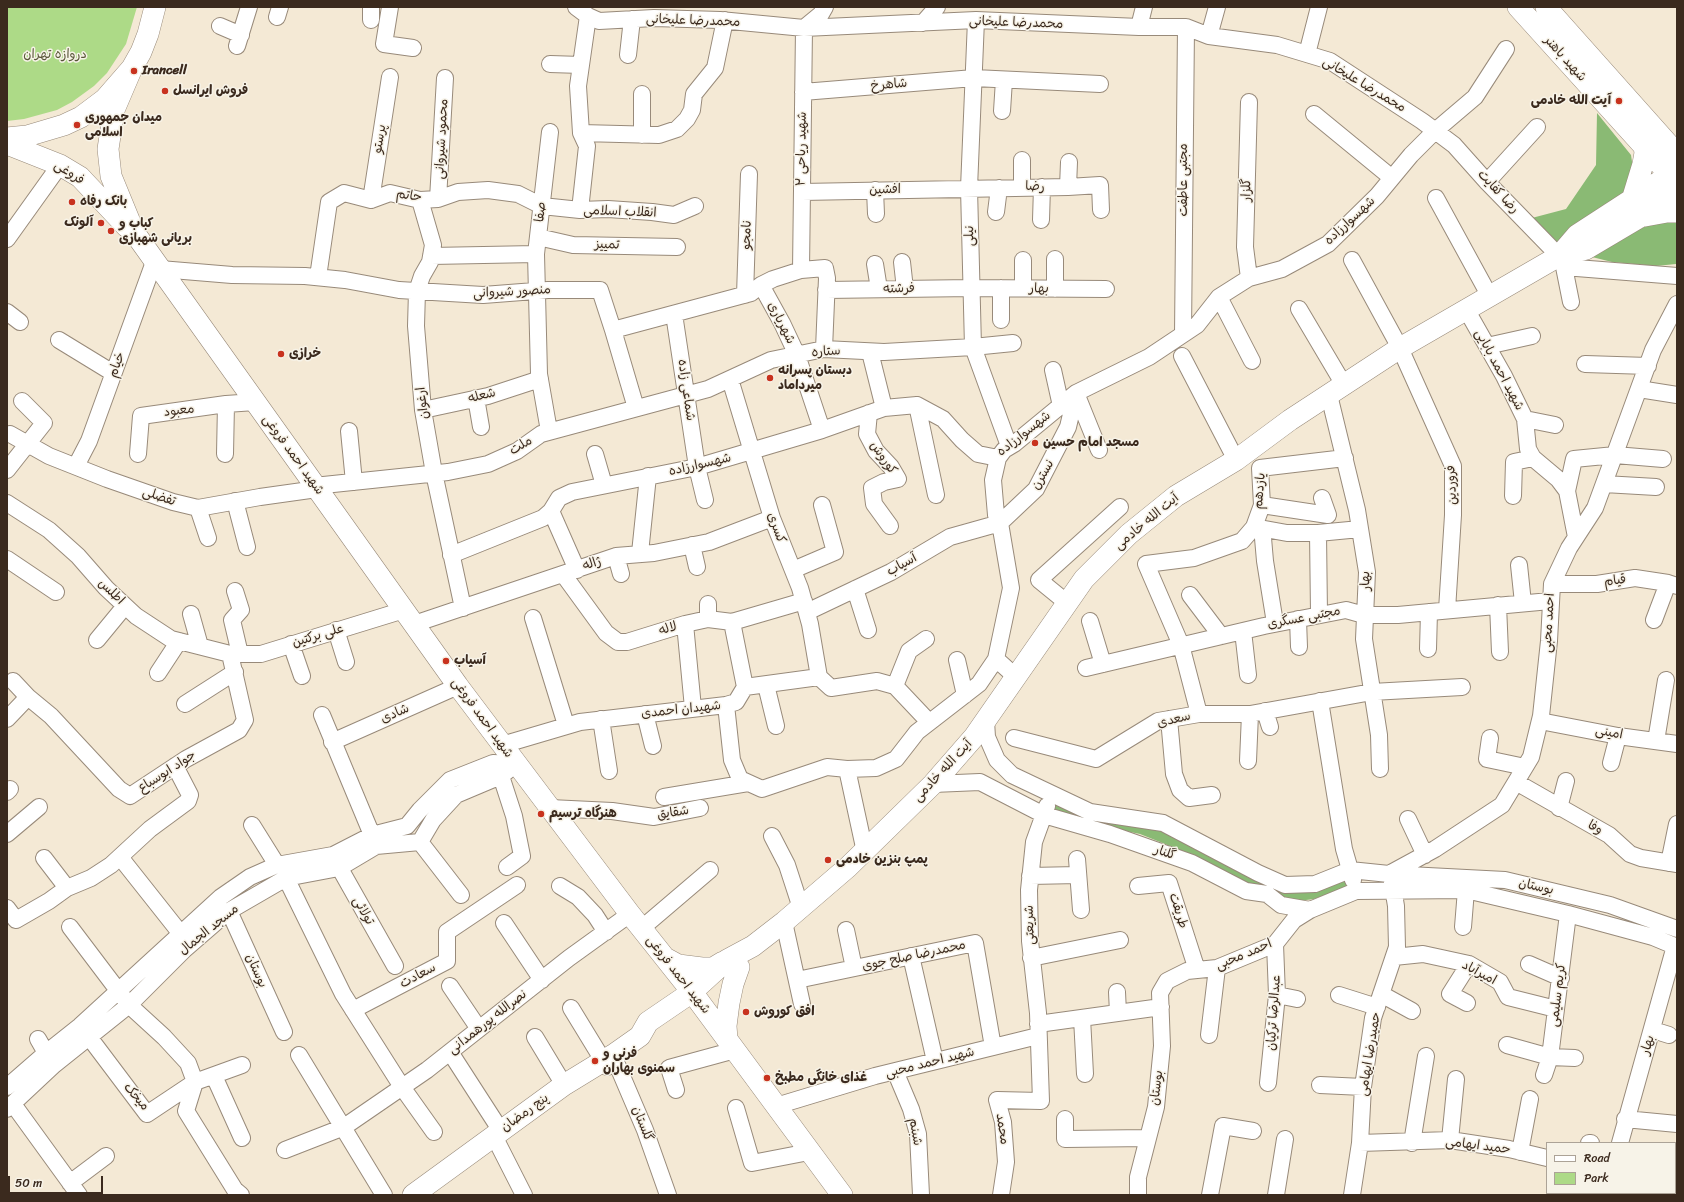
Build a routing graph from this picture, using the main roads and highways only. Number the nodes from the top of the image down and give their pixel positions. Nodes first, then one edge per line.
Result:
1 (155, 7) edge
2 (1518, 7) edge
3 (1546, 7) edge
4 (132, 68) junction
5 (7, 138) edge
6 (1660, 139) edge
7 (7, 144) edge
8 (1677, 154) edge
9 (1677, 170) edge
10 (113, 180) junction
11 (1677, 183) edge
12 (92, 189) junction
13 (1677, 191) edge
14 (1636, 209) junction
15 (1677, 212) edge
16 (134, 232) junction
17 (667, 959) junction
18 (733, 963) junction
19 (695, 996) junction
20 (658, 1016) junction
21 (640, 1036) junction
22 (731, 1044) junction
23 (413, 1195) edge
24 (842, 1195) edge

1 - 4 main road
2 - 6 main road, شهید باهنر
3 - 6 main road, شهید باهنر
4 - 5 main road
4 - 10 main road
6 - 8 main road, شهید باهنر
6 - 11 main road, شهید باهنر
6 - 14 main road
7 - 12 main road, فروغی
9 - 14 main road
10 - 12 main road
10 - 16 main road
12 - 16 main road, فروغی
13 - 14 main road
14 - 15 main road
14 - 18 main road, آیت الله خادمی
16 - 17 main road, شهید احمد فروغی
17 - 18 main road
17 - 19 main road, شهید احمد فروغی
17 - 20 main road
18 - 19 main road, آیت الله خادمی
18 - 22 main road
19 - 20 main road, پنج رمضان
19 - 21 main road, پنج رمضان
19 - 22 main road, شهید احمد فروغی
20 - 21 main road, پنج رمضان
21 - 23 main road, پنج رمضان
22 - 24 main road, شهید احمد فروغی

